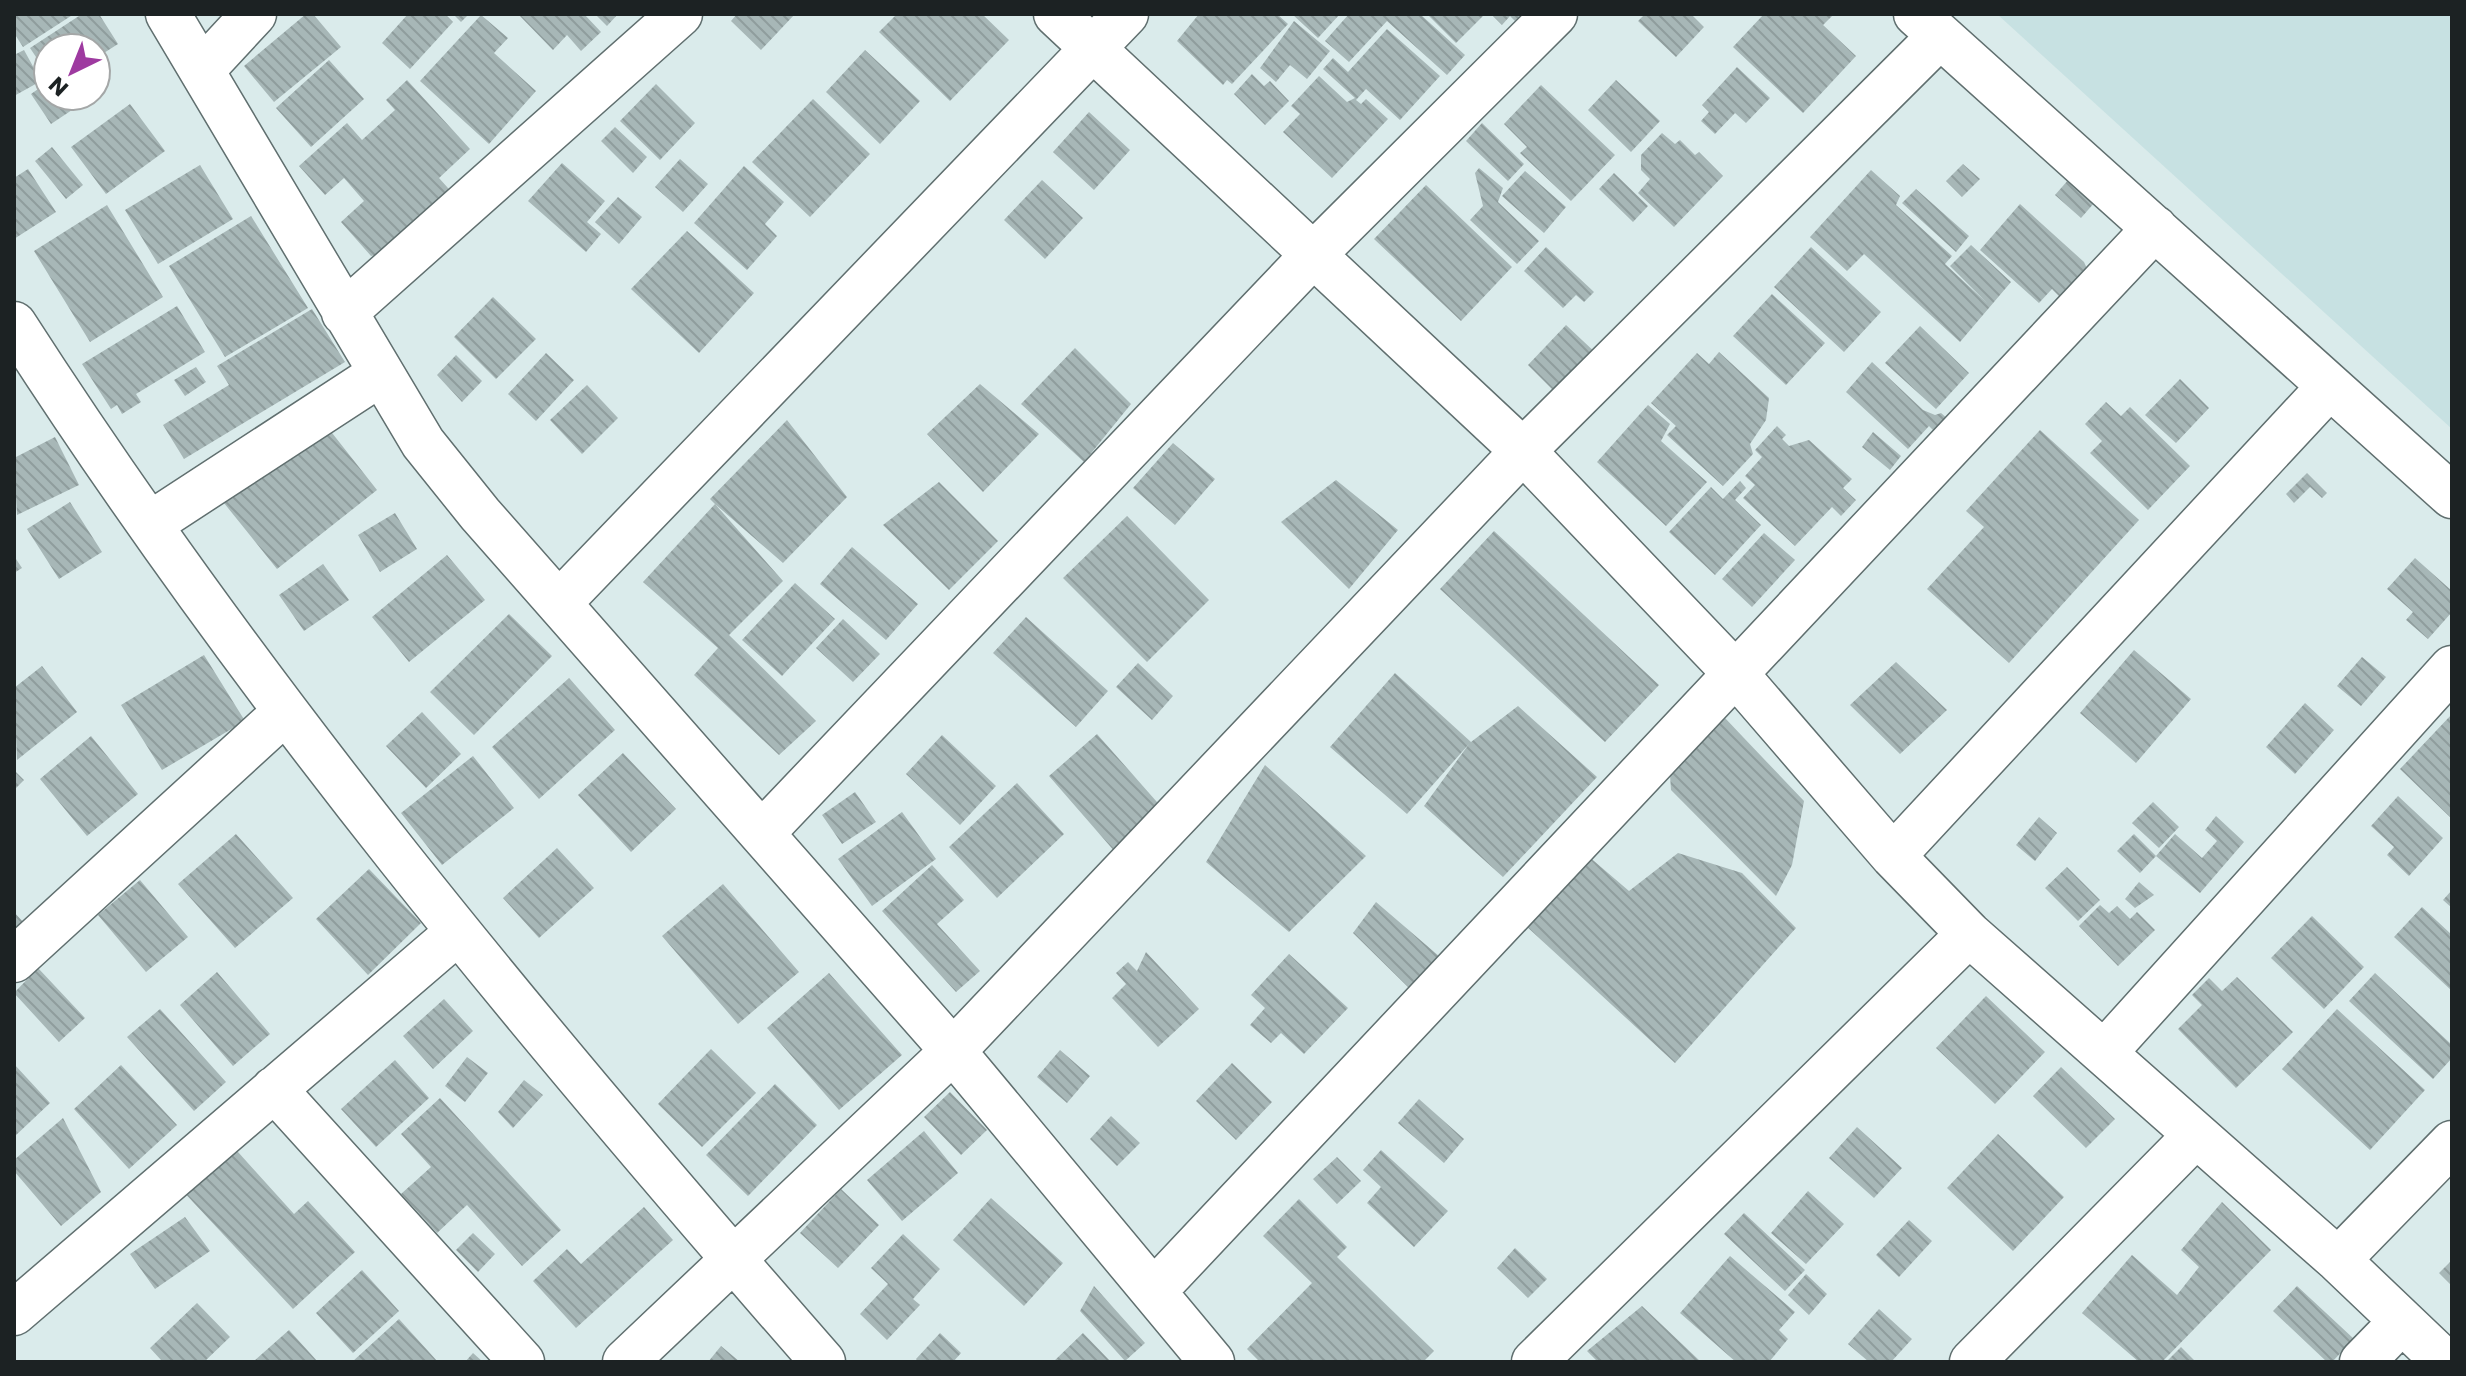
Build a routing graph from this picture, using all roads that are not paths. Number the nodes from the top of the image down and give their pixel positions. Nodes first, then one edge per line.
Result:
1 (168, 14) edge
2 (254, 14) edge
3 (680, 14) edge
4 (1056, 14) edge
5 (1126, 14) edge
6 (1555, 14) edge
7 (1928, 25) edge
8 (1092, 48) junction
9 (203, 69) junction
10 (2155, 228) junction
11 (1313, 255) junction
12 (344, 313) junction
13 (14, 324) edge
14 (26, 370) edge
15 (380, 374) junction
16 (2329, 387) junction
17 (1523, 451) junction
18 (2452, 496) edge
19 (150, 524) junction
20 (559, 603) junction
21 (2452, 668) edge
22 (1735, 673) junction
23 (284, 713) junction
24 (763, 832) junction
25 (1893, 856) junction
26 (458, 932) junction
27 (1969, 934) junction
28 (14, 960) edge
29 (953, 1051) junction
30 (2104, 1053) junction
31 (274, 1089) junction
32 (2196, 1135) junction
33 (2452, 1143) edge
34 (732, 1258) junction
35 (2338, 1260) junction
36 (1155, 1290) junction
37 (14, 1313) edge
38 (2402, 1321) junction
39 (522, 1362) edge
40 (625, 1362) edge
41 (823, 1362) edge
42 (1212, 1362) edge
43 (1534, 1362) edge
44 (1972, 1362) edge
45 (2362, 1362) edge
46 (2445, 1362) edge

1 - 9 street
2 - 9 street
3 - 12 street
4 - 8 street
5 - 8 street
6 - 11 street
7 - 10 street
7 - 17 street
8 - 11 street
8 - 20 street
9 - 12 street
10 - 16 street
10 - 22 street
11 - 17 street
11 - 24 street
12 - 15 street
13 - 14 street
14 - 19 street
15 - 19 street
15 - 20 street
16 - 18 street
16 - 25 street
17 - 22 street
17 - 29 street
19 - 23 street
20 - 24 street
21 - 30 street
22 - 25 street
22 - 36 street
23 - 26 street
23 - 28 street
24 - 29 street
25 - 27 street
26 - 31 street
26 - 34 street
27 - 30 street
27 - 43 street
29 - 34 street
29 - 36 street
30 - 32 street
31 - 37 street
31 - 39 street
32 - 35 street
32 - 44 street
33 - 35 street
34 - 40 street
34 - 41 street
35 - 38 street
36 - 42 street
38 - 45 street
38 - 46 street

